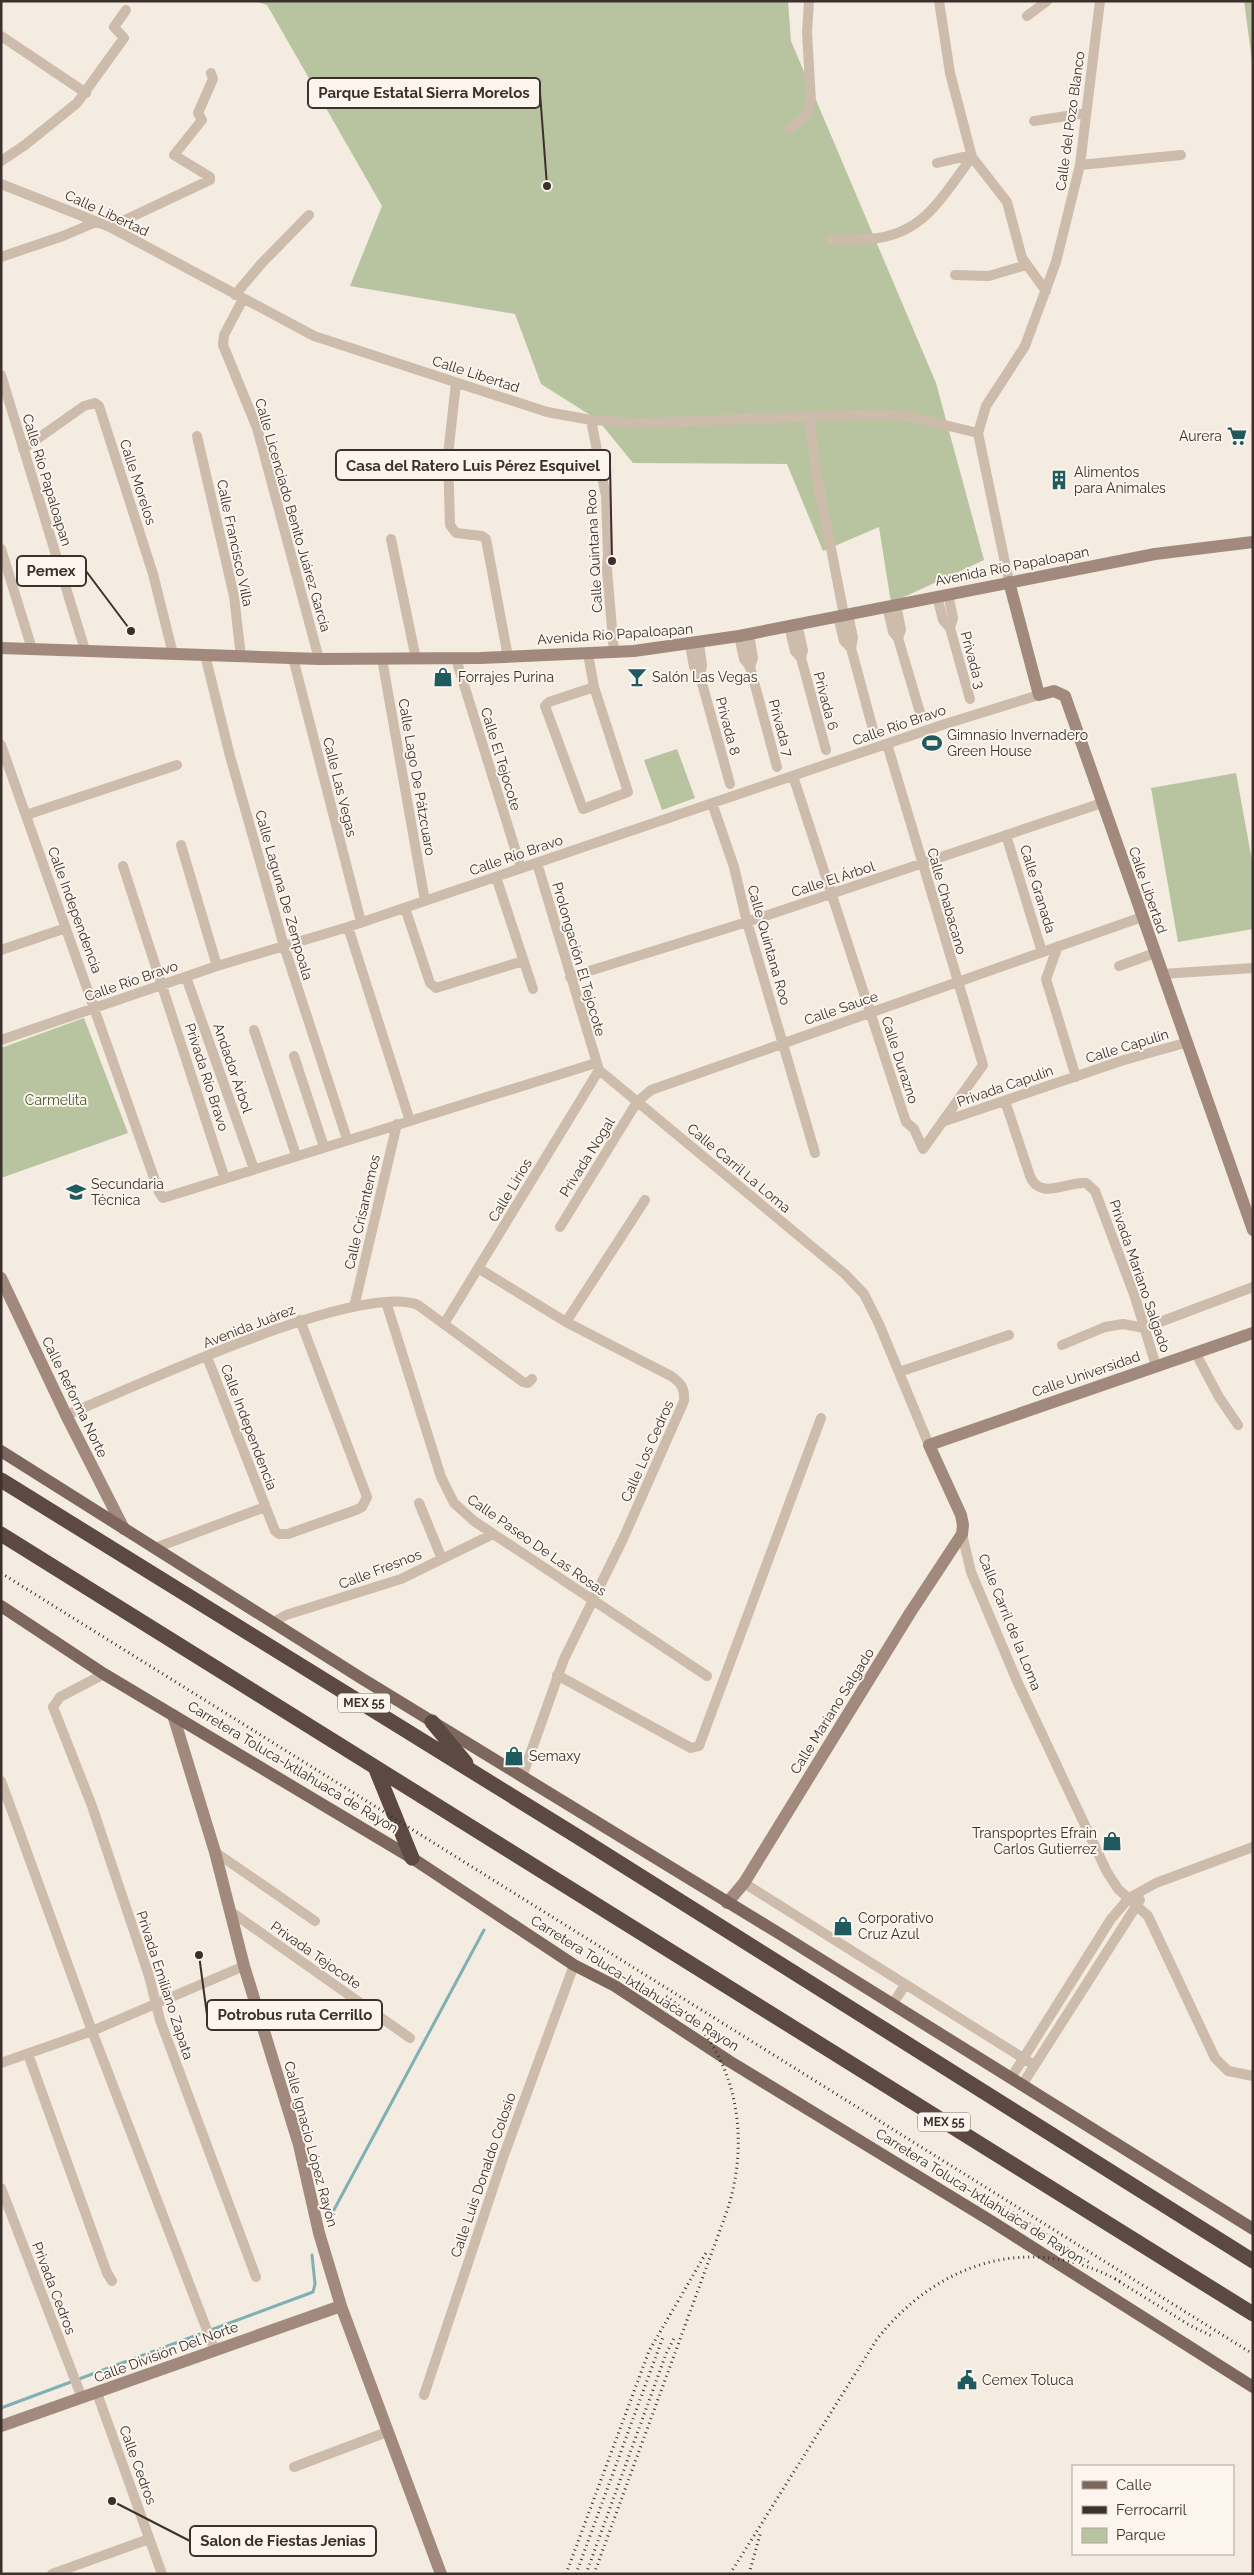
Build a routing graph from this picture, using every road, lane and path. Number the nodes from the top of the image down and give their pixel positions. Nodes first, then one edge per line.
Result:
1 (809, 1) edge
2 (939, 1) edge
3 (1047, 1) edge
4 (1100, 1) edge
5 (126, 10) dead end
6 (1027, 16) dead end
7 (1, 36) edge
8 (211, 73) dead end
9 (86, 93) junction
10 (1086, 113) junction
11 (1034, 121) dead end
12 (789, 129) dead end
13 (1181, 155) dead end
14 (971, 156) junction
15 (1, 162) edge
16 (936, 163) dead end
17 (1080, 164) junction
18 (1, 184) edge
19 (309, 215) dead end
20 (96, 222) junction
21 (110, 227) junction
22 (832, 240) dead end
23 (1, 257) edge
24 (1026, 265) junction
25 (955, 274) dead end
26 (1046, 291) junction
27 (239, 297) junction
28 (1, 376) edge
29 (456, 383) junction
30 (809, 417) junction
31 (592, 420) junction
32 (978, 433) junction
33 (197, 436) dead end
34 (24, 449) junction
35 (502, 458) dead end
36 (602, 468) junction
37 (391, 539) dead end
38 (1253, 542) edge
39 (1, 549) edge
40 (1009, 582) junction
41 (943, 595) junction
42 (892, 605) junction
43 (843, 615) junction
44 (793, 625) junction
45 (744, 635) junction
46 (694, 644) junction
47 (1, 648) edge
48 (32, 649) junction
49 (85, 650) junction
50 (614, 652) junction
51 (173, 654) junction
52 (588, 654) junction
53 (205, 655) junction
54 (241, 657) junction
55 (508, 657) junction
56 (293, 658) junction
57 (319, 658) junction
58 (456, 658) junction
59 (382, 659) junction
60 (416, 659) junction
61 (594, 687) junction
62 (1039, 695) junction
63 (970, 699) dead end
64 (921, 716) dead end
65 (874, 733) dead end
66 (887, 744) junction
67 (1, 745) edge
68 (826, 750) dead end
69 (178, 765) dead end
70 (778, 767) dead end
71 (793, 776) junction
72 (730, 784) dead end
73 (712, 803) junction
74 (1102, 803) junction
75 (26, 815) junction
76 (1006, 835) junction
77 (181, 845) dead end
78 (537, 863) junction
79 (922, 864) junction
80 (124, 866) dead end
81 (521, 868) junction
82 (496, 876) junction
83 (832, 894) junction
84 (425, 901) junction
85 (405, 908) junction
86 (1142, 917) junction
87 (361, 922) junction
88 (747, 922) junction
89 (348, 927) junction
90 (66, 928) junction
91 (284, 946) junction
92 (1058, 946) junction
93 (1, 950) edge
94 (1042, 952) junction
95 (1154, 953) junction
96 (523, 961) junction
97 (217, 966) junction
98 (1119, 966) dead end
99 (1253, 968) edge
100 (1162, 974) junction
101 (186, 977) junction
102 (570, 977) junction
103 (957, 983) junction
104 (163, 984) junction
105 (533, 990) dead end
106 (95, 1008) junction
107 (870, 1012) junction
108 (254, 1030) dead end
109 (1, 1040) edge
110 (783, 1042) junction
111 (1186, 1042) junction
112 (294, 1056) dead end
113 (597, 1067) junction
114 (1076, 1077) junction
115 (1006, 1101) junction
116 (637, 1102) junction
117 (410, 1120) junction
118 (942, 1122) junction
119 (397, 1124) junction
120 (347, 1139) junction
121 (324, 1147) junction
122 (815, 1153) dead end
123 (296, 1155) junction
124 (254, 1169) junction
125 (225, 1179) junction
126 (645, 1200) dead end
127 (560, 1226) dead end
128 (1253, 1230) edge
129 (478, 1268) junction
130 (1, 1278) edge
131 (1253, 1287) edge
132 (864, 1294) joint
133 (386, 1302) junction
134 (354, 1307) junction
135 (300, 1320) junction
136 (566, 1322) junction
137 (444, 1324) junction
138 (1144, 1328) junction
139 (1253, 1333) edge
140 (1009, 1335) dead end
141 (1062, 1344) dead end
142 (1195, 1352) junction
143 (207, 1357) junction
144 (1156, 1366) junction
145 (899, 1372) junction
146 (532, 1379) dead end
147 (66, 1415) junction
148 (821, 1418) dead end
149 (1238, 1425) dead end
150 (929, 1445) junction
151 (1, 1451) edge
152 (1, 1480) edge
153 (419, 1503) dead end
154 (265, 1507) junction
155 (124, 1529) junction
156 (1, 1534) edge
157 (493, 1534) junction
158 (962, 1534) junction
159 (155, 1548) junction
160 (442, 1560) junction
161 (592, 1602) junction
162 (1, 1606) edge
163 (274, 1622) junction
164 (104, 1674) junction
165 (707, 1676) dead end
166 (555, 1680) junction
167 (173, 1714) junction
168 (432, 1722) junction
169 (375, 1768) junction
170 (475, 1774) junction
171 (522, 1776) junction
172 (1, 1781) edge
173 (1253, 1848) edge
174 (215, 1852) junction
175 (412, 1858) junction
176 (744, 1883) junction
177 (1133, 1901) junction
178 (727, 1903) junction
179 (230, 1911) junction
180 (315, 1921) dead end
181 (574, 1965) junction
182 (244, 1966) junction
183 (905, 1985) junction
184 (157, 2004) junction
185 (892, 2004) junction
186 (92, 2031) junction
187 (410, 2038) dead end
188 (28, 2054) junction
189 (1023, 2058) junction
190 (1, 2063) edge
191 (1034, 2065) junction
192 (1253, 2076) edge
193 (1011, 2078) junction
194 (1022, 2085) junction
195 (1, 2188) edge
196 (1253, 2229) edge
197 (1253, 2261) edge
198 (256, 2277) dead end
199 (112, 2281) dead end
200 (341, 2306) junction
201 (1253, 2314) edge
202 (213, 2346) junction
203 (1253, 2387) edge
204 (97, 2393) junction
205 (81, 2394) junction
206 (424, 2395) dead end
207 (1, 2426) edge
208 (387, 2432) junction
209 (294, 2467) dead end
210 (149, 2538) junction
211 (52, 2574) edge
212 (162, 2574) edge
213 (441, 2574) edge

1 - 12 street
2 - 14 street
3 - 6 street
4 - 10 street, Calle del Pozo Blanco
5 - 9 street
7 - 9 street
8 - 21 street
9 - 15 street
10 - 11 street
10 - 17 street, Calle del Pozo Blanco
13 - 17 street
14 - 16 street
14 - 22 street
14 - 24 street
17 - 26 street, Calle del Pozo Blanco
18 - 20 street, Calle Libertad
19 - 27 street, Calle Licenciado Benito Juárez García
20 - 21 street, Calle Libertad
20 - 23 street
21 - 27 street, Calle Libertad
24 - 25 street
24 - 26 street
26 - 32 street, Calle del Pozo Blanco
27 - 29 street, Calle Libertad
27 - 57 street, Calle Licenciado Benito Juárez García
28 - 34 street, Calle Río Papaloapan
29 - 31 street, Calle Libertad
29 - 55 street
30 - 31 street, Calle Libertad
30 - 32 street, Calle Libertad
30 - 43 street
31 - 36 street, Calle Quintana Roo
32 - 40 street, Calle del Pozo Blanco
33 - 54 street, Calle Francisco Villa
34 - 49 street, Calle Río Papaloapan
34 - 51 street, Calle Morelos
35 - 36 street
36 - 50 street, Calle Quintana Roo
37 - 60 street
38 - 40 main road, Avenida Río Papaloapan
39 - 48 street
40 - 41 main road, Avenida Río Papaloapan
40 - 62 main road
41 - 42 main road, Avenida Río Papaloapan
41 - 63 street, Privada 3
42 - 43 main road, Avenida Río Papaloapan
42 - 64 street
43 - 44 main road, Avenida Río Papaloapan
43 - 65 street
44 - 45 main road, Avenida Río Papaloapan
44 - 68 street, Privada 6
45 - 46 main road, Avenida Río Papaloapan
45 - 70 street, Privada 7
46 - 50 main road, Avenida Río Papaloapan
46 - 72 street, Privada 8
47 - 48 main road, Avenida Río Papaloapan
48 - 49 main road, Avenida Río Papaloapan
49 - 51 main road, Avenida Río Papaloapan
50 - 52 main road, Avenida Río Papaloapan
51 - 53 main road, Avenida Río Papaloapan
52 - 55 main road, Avenida Río Papaloapan
52 - 61 street
53 - 54 main road, Avenida Río Papaloapan
53 - 91 street, Calle Laguna De Zempoala
54 - 56 main road, Avenida Río Papaloapan
55 - 58 main road, Avenida Río Papaloapan
56 - 57 main road, Avenida Río Papaloapan
56 - 87 street, Calle Las Vegas
57 - 59 main road, Avenida Río Papaloapan
58 - 60 main road, Avenida Río Papaloapan
58 - 81 street, Calle El Tejocote
59 - 60 main road, Avenida Río Papaloapan
59 - 84 street, Calle Lago De Pátzcuaro
61 - 61 street
62 - 66 street, Calle Río Bravo
62 - 74 main road, Calle Libertad
66 - 71 street, Calle Río Bravo
66 - 79 street, Calle Chabacano
67 - 75 street, Calle Independencia
69 - 75 street
71 - 73 street, Calle Río Bravo
71 - 83 street, Calle Durazno
73 - 78 street, Calle Río Bravo
73 - 88 street, Calle Quintana Roo
74 - 76 street, Calle El Árbol
74 - 86 main road, Calle Libertad
75 - 90 street, Calle Independencia
76 - 79 street, Calle El Árbol
76 - 94 street, Calle Granada
77 - 97 street
78 - 81 street, Calle Río Bravo
78 - 102 street, Prolongación El Tejocote
79 - 83 street, Calle El Árbol
79 - 103 street, Calle Chabacano
80 - 104 street, Privada Río Bravo
81 - 82 street, Calle Río Bravo
82 - 84 street, Calle Río Bravo
82 - 96 street
83 - 88 street, Calle El Árbol
83 - 107 street, Calle Durazno
84 - 85 street, Calle Río Bravo
85 - 87 street, Calle Río Bravo
85 - 96 street
86 - 92 street
86 - 95 main road, Calle Libertad
87 - 89 street, Calle Río Bravo
88 - 102 street, Calle El Árbol
88 - 110 street, Calle Quintana Roo
89 - 91 street, Calle Río Bravo
89 - 117 street
90 - 93 street
90 - 106 street, Calle Independencia
91 - 97 street, Calle Río Bravo
91 - 120 street, Calle Laguna De Zempoala
92 - 94 street, Calle Sauce
92 - 114 street
94 - 103 street, Calle Sauce
95 - 98 street
95 - 100 main road, Calle Libertad
96 - 105 street
97 - 101 street, Calle Río Bravo
99 - 100 street
100 - 111 main road, Calle Libertad
101 - 104 street, Calle Río Bravo
101 - 124 street, Andador Árbol
102 - 113 street, Prolongación El Tejocote
103 - 107 street, Calle Sauce
103 - 118 street, Calle Chabacano
104 - 106 street, Calle Río Bravo
104 - 125 street, Privada Río Bravo
106 - 109 street, Calle Río Bravo
106 - 125 street, Calle Independencia
107 - 110 street, Calle Sauce
107 - 118 street, Calle Durazno
108 - 123 street
110 - 116 street, Calle Sauce
110 - 122 street, Calle Quintana Roo
111 - 114 street, Calle Capulín
111 - 128 main road, Calle Libertad
112 - 121 street
113 - 116 street, Calle Carril La Loma
113 - 117 street
113 - 129 street, Calle Lirios
114 - 115 street, Privada Capulín
115 - 118 street, Privada Capulín
115 - 138 street, Privada Mariano Salgado
116 - 127 street, Privada Nogal
116 - 132 street, Calle Carril La Loma
117 - 119 street
119 - 120 street
119 - 134 street, Calle Crisantemos
120 - 121 street
121 - 123 street
123 - 124 street
124 - 125 street
126 - 136 street
129 - 136 street, Calle Los Cedros
129 - 137 street, Calle Lirios
130 - 147 main road, Calle Reforma Norte
131 - 138 street
132 - 145 street, Calle Carril de la Loma
133 - 134 street, Avenida Juárez
133 - 137 street, Avenida Juárez
133 - 157 street, Calle Paseo De Las Rosas
134 - 135 street, Avenida Juárez
135 - 143 street, Avenida Juárez
135 - 154 street, Calle Independencia
136 - 161 street, Calle Los Cedros
137 - 146 street, Avenida Juárez
138 - 141 street
138 - 144 street, Privada Mariano Salgado
139 - 142 main road, Calle Universidad
140 - 145 street
142 - 144 main road, Calle Universidad
142 - 149 street
143 - 147 street, Avenida Juárez
143 - 154 street, Calle Independencia
144 - 150 main road, Calle Universidad
145 - 150 street, Calle Carril de la Loma
147 - 155 main road, Calle Reforma Norte
148 - 166 street
150 - 158 main road, Calle Carril de la Loma
151 - 155 main road
152 - 170 highway, MEX 55
153 - 160 street
154 - 159 street, Calle Independencia
155 - 159 main road
156 - 169 highway, MEX 55
157 - 160 street, Calle Fresnos
157 - 161 street, Calle Paseo De Las Rosas
158 - 176 main road, Calle Mariano Salgado
158 - 177 street, Calle Carril de la Loma
159 - 163 main road
160 - 163 street, Calle Fresnos
161 - 165 street, Calle Paseo De Las Rosas
161 - 166 street, Calle Los Cedros
162 - 164 main road, Carretera Toluca-Ixtlahuaca de Rayon
163 - 168 main road
164 - 167 main road, Carretera Toluca-Ixtlahuaca de Rayon
164 - 184 street, Privada Emiliano Zapata
166 - 171 street, Calle Los Cedros
167 - 174 main road, Calle Ignacio López Rayón
167 - 175 main road, Carretera Toluca-Ixtlahuaca de Rayon
168 - 170 highway
168 - 171 main road
169 - 175 highway
169 - 201 highway, MEX 55
170 - 197 highway, MEX 55
171 - 178 main road
172 - 186 street
173 - 177 street
174 - 179 main road, Calle Ignacio López Rayón
174 - 180 street
175 - 181 main road, Carretera Toluca-Ixtlahuaca de Rayon
176 - 178 main road, Calle Mariano Salgado
176 - 183 street
177 - 189 street
177 - 191 street
177 - 192 street, Calle Carril de la Loma
178 - 185 main road
179 - 182 main road, Calle Ignacio López Rayón
179 - 187 street, Privada Tejocote
181 - 203 main road, Carretera Toluca-Ixtlahuaca de Rayon
181 - 206 street, Calle Luis Donaldo Colosio
182 - 184 street
182 - 200 main road, Calle Ignacio López Rayón
183 - 185 street
183 - 189 street
184 - 186 street
184 - 198 street, Privada Emiliano Zapata
185 - 193 main road
186 - 188 street
186 - 202 street
188 - 190 street
188 - 199 street
189 - 191 street
189 - 193 street
191 - 194 street
193 - 194 main road
194 - 196 main road
195 - 205 street, Privada Cedros
200 - 202 main road, Calle División Del Norte
200 - 208 main road, Calle Ignacio López Rayón
202 - 204 main road, Calle División Del Norte
204 - 205 main road, Calle División Del Norte
204 - 210 street, Calle Cedros
205 - 207 main road, Calle División Del Norte
208 - 209 street
208 - 213 main road, Calle Ignacio López Rayón
210 - 211 street
210 - 212 street, Calle Cedros

